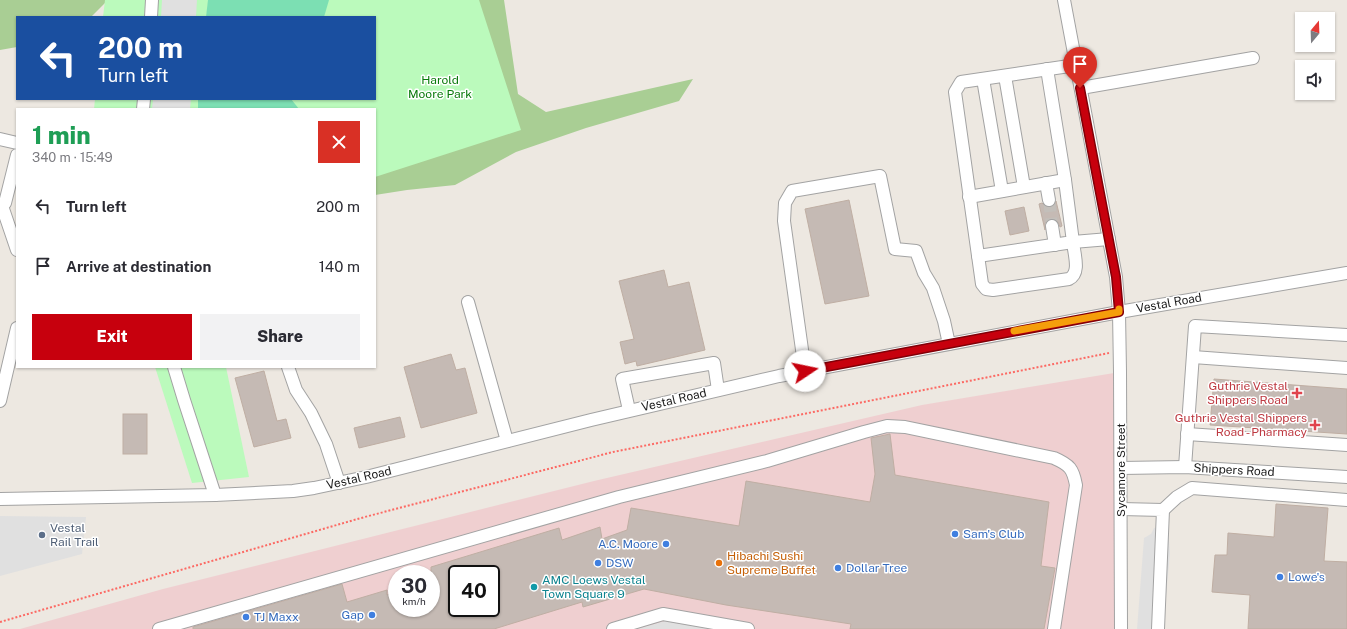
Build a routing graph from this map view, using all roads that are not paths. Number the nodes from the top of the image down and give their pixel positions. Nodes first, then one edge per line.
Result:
1 (152, 0) edge
2 (1064, 0) edge
3 (151, 16) edge
4 (1253, 58) dead end
5 (1076, 65) junction
6 (1047, 70) junction
7 (1005, 76) junction
8 (983, 79) junction
9 (1080, 88) junction
10 (0, 139) edge
11 (16, 143) edge
12 (16, 158) edge
13 (1065, 180) junction
14 (1046, 183) junction
15 (1024, 187) junction
16 (1002, 191) junction
17 (970, 197) junction
18 (1048, 200) tunnel mouth
19 (1, 206) edge
20 (1052, 226) tunnel mouth
21 (1109, 239) junction
22 (1073, 242) junction
23 (1055, 245) junction
24 (16, 247) edge
25 (978, 256) junction
26 (1347, 274) edge
27 (468, 302) dead end
28 (1119, 312) junction
29 (16, 332) edge
30 (1347, 335) edge
31 (949, 344) junction
32 (1193, 357) junction
33 (174, 368) edge
34 (288, 368) edge
35 (1347, 368) edge
36 (805, 371) junction
37 (718, 390) junction
38 (0, 401) edge
39 (629, 410) junction
40 (1187, 434) junction
41 (507, 441) junction
42 (1347, 445) edge
43 (1185, 467) junction
44 (1121, 468) junction
45 (1347, 477) edge
46 (339, 483) junction
47 (215, 495) junction
48 (0, 499) edge
49 (1347, 500) edge
50 (1121, 509) junction
51 (1163, 510) junction
52 (159, 629) edge
53 (613, 629) edge
54 (748, 629) edge
55 (1054, 629) edge
56 (1121, 629) edge
57 (1158, 629) edge

1 - 3 street
2 - 5 street, Sycamore Street
4 - 9 street
5 - 6 street
5 - 9 street, Sycamore Street
6 - 7 street
6 - 13 street
7 - 8 street
7 - 15 street
8 - 16 street
8 - 17 street
9 - 21 street, Sycamore Street
10 - 11 street
12 - 19 street
13 - 14 street
13 - 22 street
14 - 15 street
14 - 18 street
15 - 16 street
16 - 17 street
17 - 25 street
19 - 24 street
20 - 23 street
21 - 22 street
21 - 28 street, Sycamore Street
22 - 23 street
22 - 25 street
23 - 25 street
26 - 28 street, Vestal Road
27 - 41 street
28 - 31 street, Vestal Road
28 - 44 street, Sycamore Street
29 - 38 street
30 - 32 street
31 - 36 street, Vestal Road
31 - 36 street
32 - 35 street
32 - 40 street
33 - 47 street
34 - 46 street
36 - 37 street, Vestal Road
37 - 39 street, Vestal Road
37 - 39 street
39 - 41 street, Vestal Road
40 - 42 street
40 - 43 street
41 - 46 street, Vestal Road
43 - 44 street, Shippers Road
43 - 45 street, Shippers Road
44 - 50 street, Sycamore Street
46 - 47 street, Vestal Road
47 - 48 street, Vestal Road
49 - 51 street
50 - 51 street
50 - 56 street, Sycamore Street
51 - 57 street
52 - 55 street
53 - 54 street

